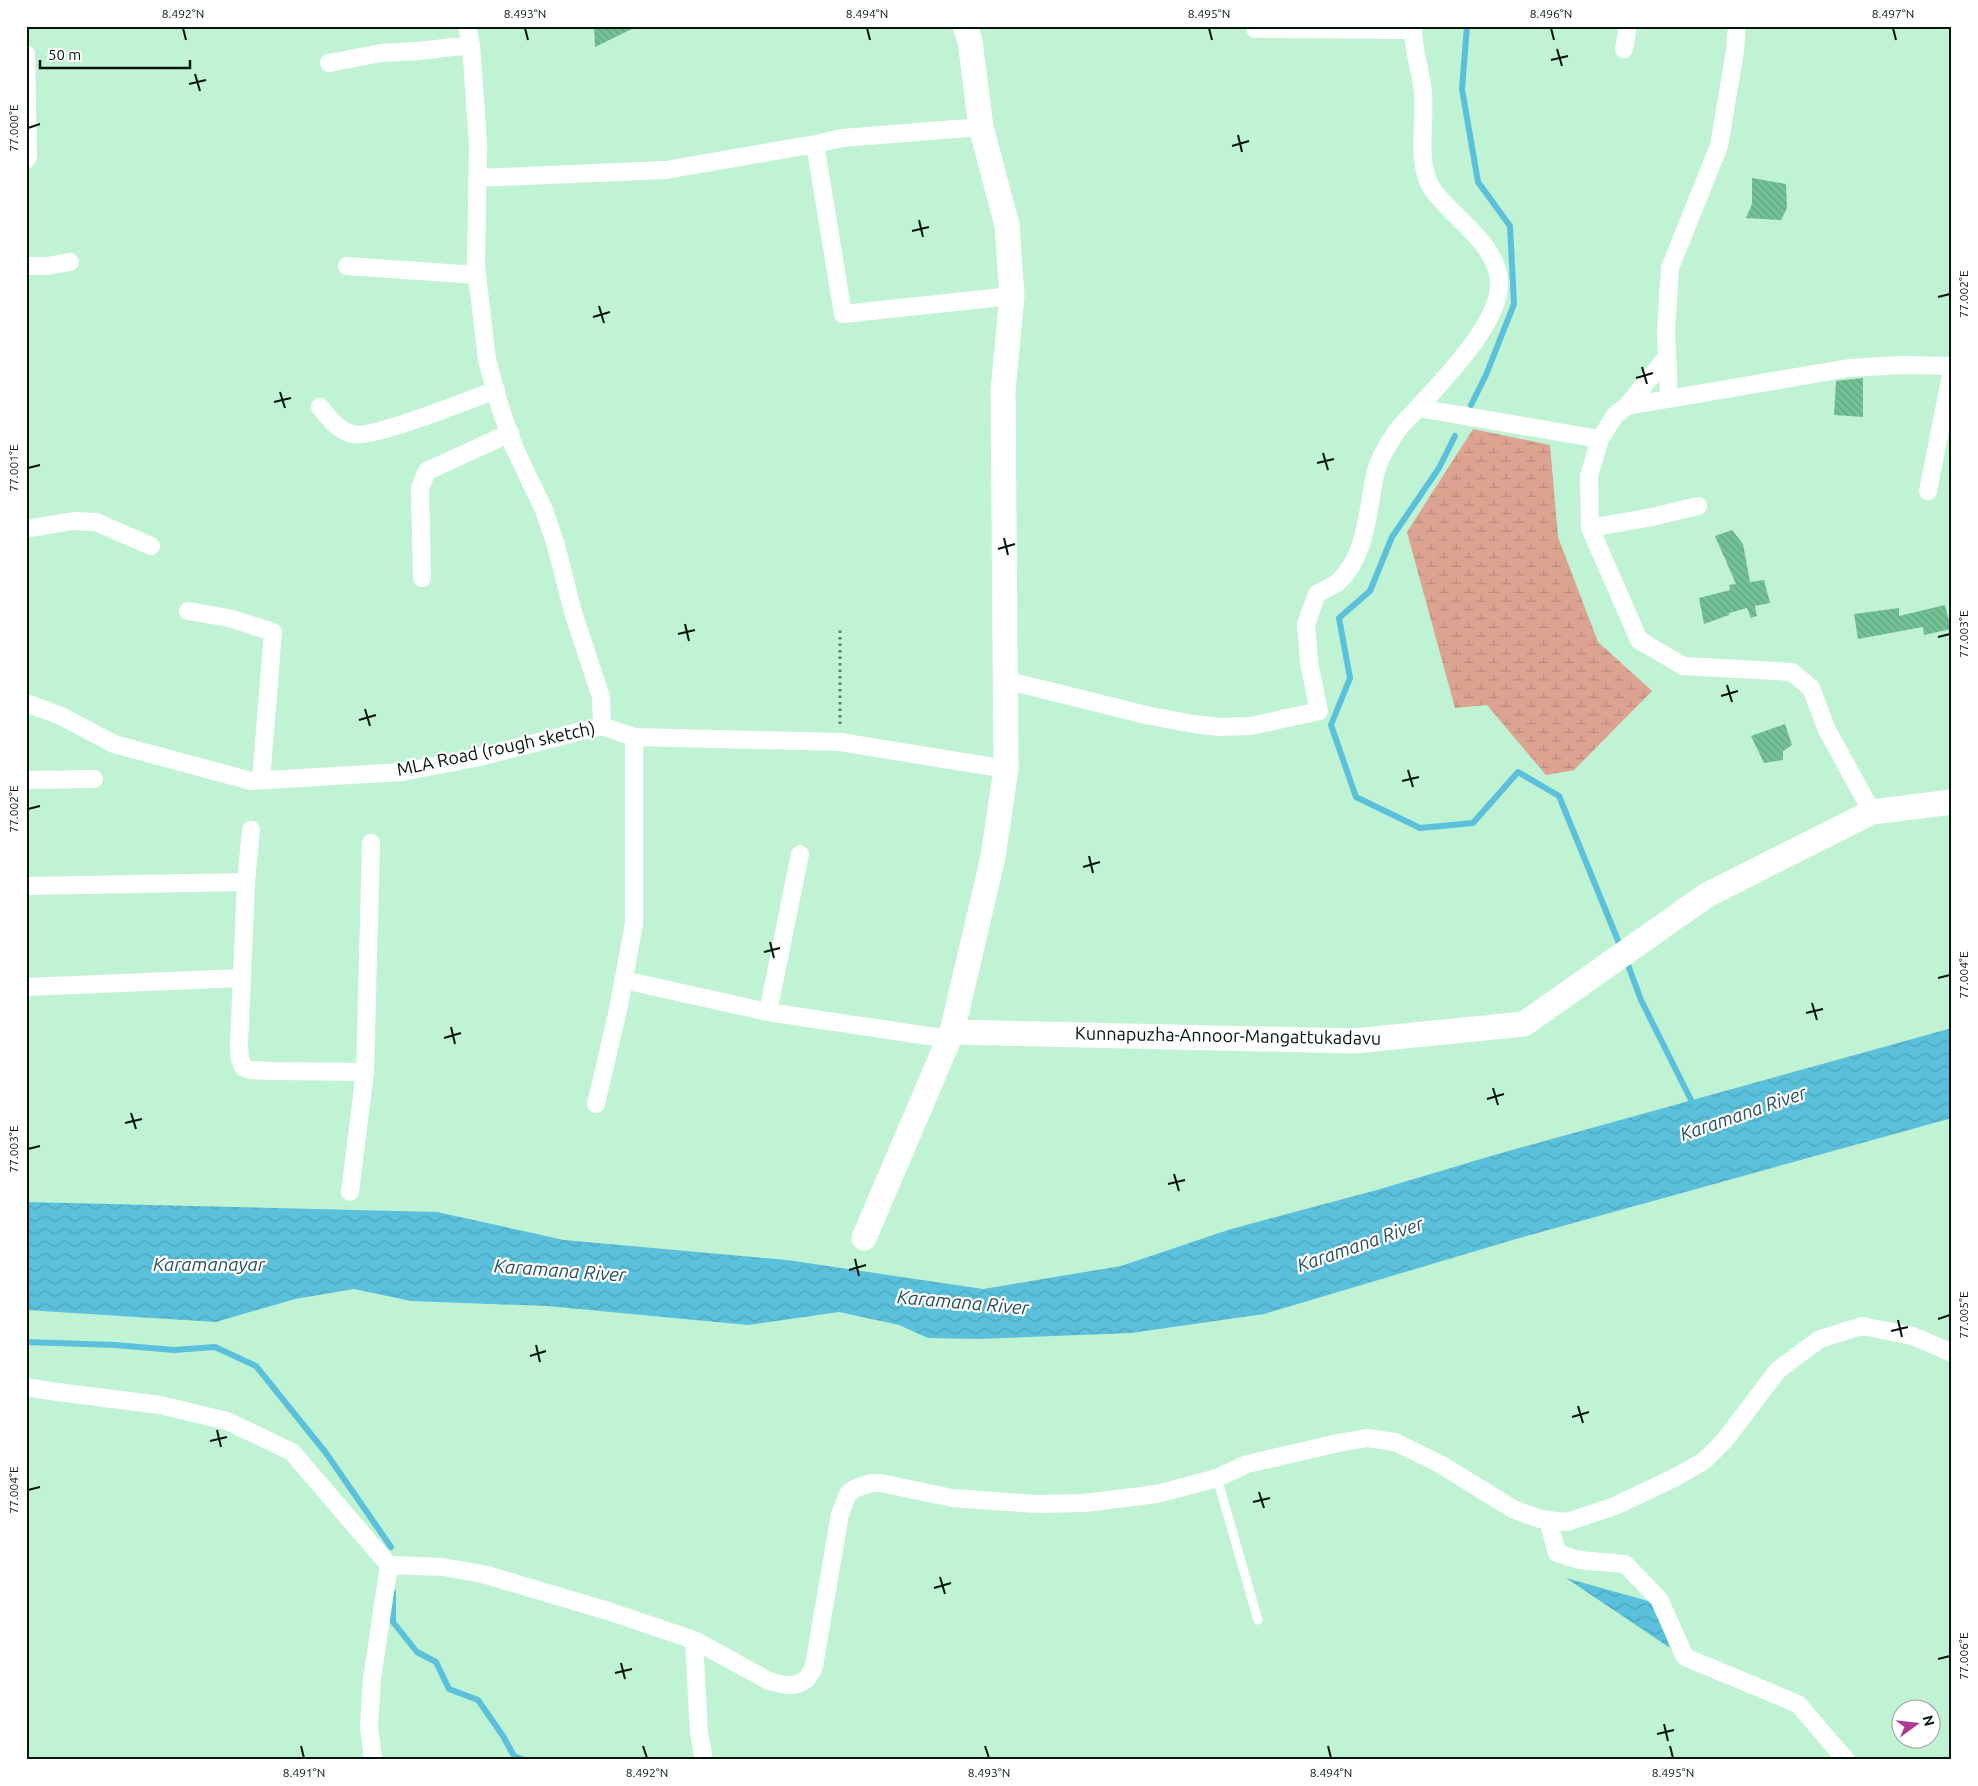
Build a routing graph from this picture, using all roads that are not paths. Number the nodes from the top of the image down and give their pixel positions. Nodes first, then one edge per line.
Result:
1 (467, 26) edge
2 (965, 26) edge
3 (1628, 26) edge
4 (1737, 26) edge
5 (1413, 28) edge
6 (1255, 29) dead end
7 (471, 45) junction
8 (1624, 49) dead end
9 (27, 58) edge
10 (329, 63) dead end
11 (982, 127) junction
12 (815, 144) junction
13 (26, 160) edge
14 (477, 178) junction
15 (70, 262) dead end
16 (26, 266) edge
17 (347, 266) dead end
18 (477, 275) junction
19 (1012, 296) junction
20 (1667, 357) junction
21 (1952, 368) edge
22 (496, 390) junction
23 (1669, 398) junction
24 (1627, 406) junction
25 (320, 407) dead end
26 (1418, 408) junction
27 (510, 433) junction
28 (1600, 439) junction
29 (1928, 491) dead end
30 (1698, 506) dead end
31 (1590, 528) junction
32 (26, 529) edge
33 (151, 546) dead end
34 (422, 578) dead end
35 (188, 611) dead end
36 (1005, 680) junction
37 (26, 703) edge
38 (602, 726) junction
39 (634, 737) junction
40 (1006, 769) junction
41 (26, 780) edge
42 (94, 780) dead end
43 (261, 780) junction
44 (1952, 802) edge
45 (1872, 812) junction
46 (251, 830) dead end
47 (371, 842) dead end
48 (800, 854) dead end
49 (246, 882) junction
50 (26, 886) edge
51 (242, 978) junction
52 (624, 980) junction
53 (26, 987) edge
54 (768, 1012) junction
55 (950, 1035) junction
56 (365, 1072) junction
57 (596, 1104) dead end
58 (350, 1192) dead end
59 (864, 1238) dead end
60 (1952, 1353) edge
61 (26, 1387) edge
62 (1217, 1478) junction
63 (1548, 1520) junction
64 (389, 1565) junction
65 (1258, 1620) dead end
66 (694, 1640) junction
67 (372, 1760) edge
68 (704, 1760) edge
69 (1846, 1760) edge

1 - 7 street
2 - 11 street
3 - 8 street
4 - 20 street
5 - 6 street
5 - 26 street
7 - 10 street
7 - 14 street
9 - 13 street
11 - 12 street
11 - 19 street
12 - 14 street
12 - 19 street
14 - 18 street
15 - 16 street
17 - 18 street
18 - 22 street
19 - 36 street
20 - 23 street
20 - 24 street
21 - 23 street
21 - 29 street
22 - 25 street
22 - 27 street
23 - 24 street
24 - 28 street
26 - 28 street
26 - 36 street
27 - 34 street
27 - 38 street
28 - 31 street
30 - 31 street
31 - 45 street
32 - 33 street
35 - 43 street
36 - 40 street
37 - 43 street, MLA Road (rough sketch)
38 - 39 street, MLA Road (rough sketch)
38 - 43 street, MLA Road (rough sketch)
39 - 40 street, MLA Road (rough sketch)
39 - 52 street
40 - 55 street
41 - 42 street
44 - 45 street, Kunnapuzha-Annoor-Mangattukadavu
45 - 55 street, Kunnapuzha-Annoor-Mangattukadavu
46 - 49 street
47 - 56 street
48 - 54 street
49 - 50 street
49 - 51 street
51 - 53 street
51 - 56 street
52 - 54 street
52 - 57 street
54 - 55 street
55 - 59 street
56 - 58 street
60 - 63 street
61 - 64 street
62 - 63 street
62 - 65 lane
62 - 66 street
63 - 69 street
64 - 66 street
64 - 67 street
66 - 68 street

